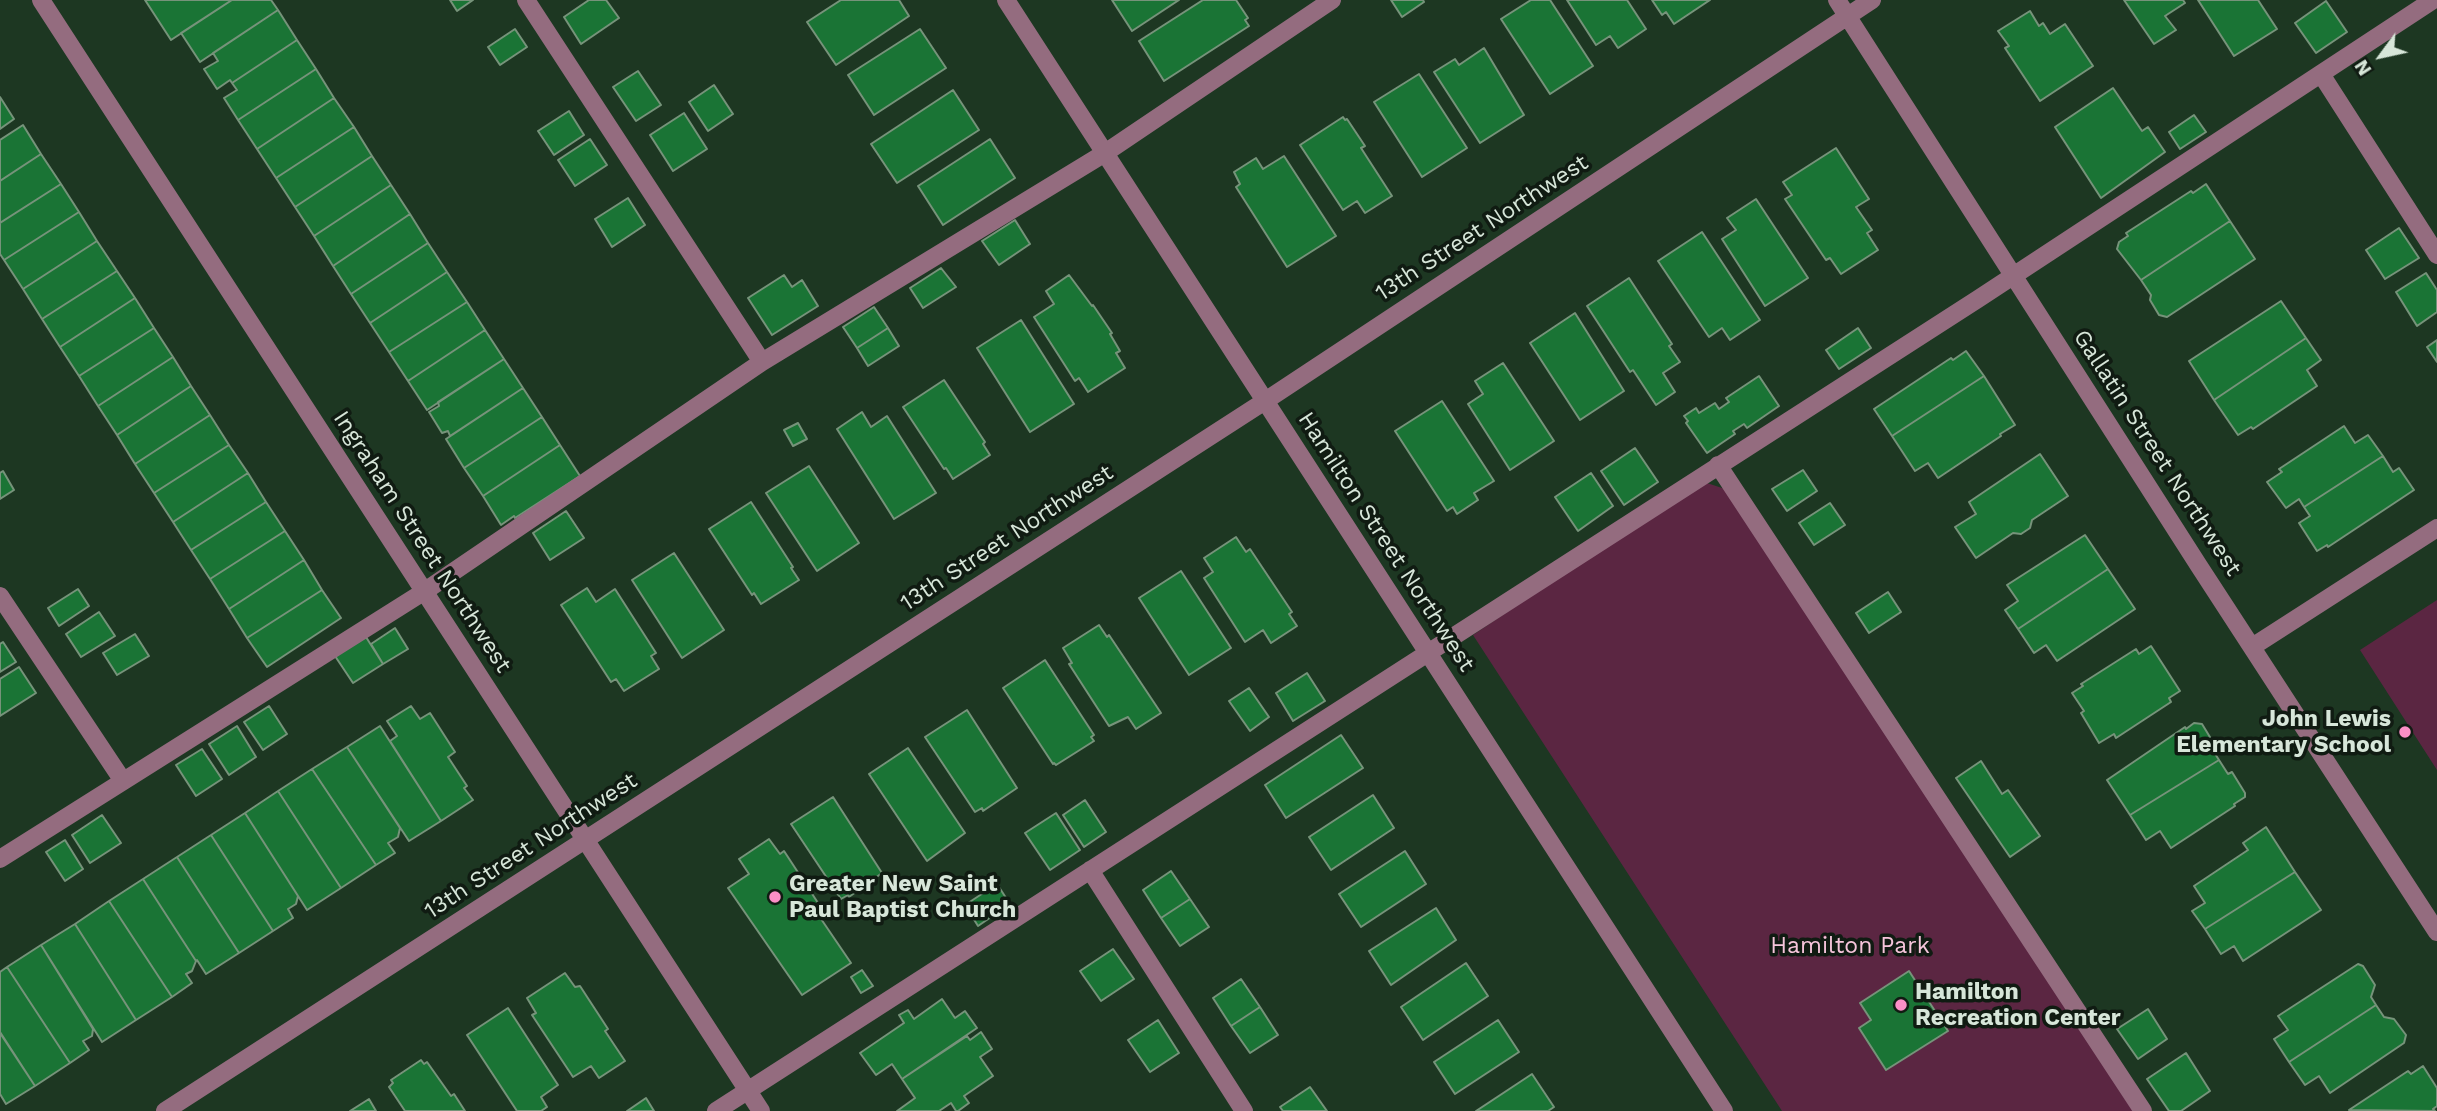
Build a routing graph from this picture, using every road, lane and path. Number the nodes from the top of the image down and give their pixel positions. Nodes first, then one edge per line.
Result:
1 (41, 0) edge
2 (526, 0) edge
3 (1006, 0) edge
4 (1332, 0) edge
5 (1837, 0) edge
6 (1872, 0) edge
7 (2433, 0) edge
8 (1847, 17) junction
9 (2321, 74) junction
10 (1105, 153) junction
11 (2437, 255) edge
12 (2014, 275) junction
13 (762, 362) junction
14 (1265, 401) junction
15 (1718, 465) junction
16 (2437, 528) edge
17 (425, 591) junction
18 (0, 596) edge
19 (2252, 647) junction
20 (1428, 652) junction
21 (123, 781) junction
22 (585, 840) junction
23 (0, 859) edge
24 (1090, 870) junction
25 (2437, 932) edge
26 (748, 1090) junction
27 (164, 1111) edge
28 (716, 1111) edge
29 (761, 1111) edge
30 (1244, 1111) edge
31 (1724, 1111) edge
32 (2143, 1111) edge

1 - 17 street, Ingraham Street Northwest
2 - 13 street
3 - 10 street, Hamilton Street Northwest
4 - 10 street
5 - 8 street, Gallatin Street Northwest
6 - 8 street, 13th Street Northwest
7 - 9 street
8 - 12 street, Gallatin Street Northwest
8 - 14 street, 13th Street Northwest
9 - 11 street
9 - 12 street
10 - 13 street
10 - 14 street, Hamilton Street Northwest
12 - 15 street
12 - 19 street, Gallatin Street Northwest
13 - 17 street
14 - 20 street, Hamilton Street Northwest
14 - 22 street, 13th Street Northwest
15 - 20 street
15 - 32 street
16 - 19 street
17 - 21 street
17 - 22 street, Ingraham Street Northwest
18 - 21 street
19 - 25 street, Gallatin Street Northwest
20 - 24 street
20 - 31 street, Hamilton Street Northwest
21 - 23 street
22 - 26 street, Ingraham Street Northwest
22 - 27 street, 13th Street Northwest
24 - 26 street
24 - 30 street
26 - 28 street
26 - 29 street, Ingraham Street Northwest

